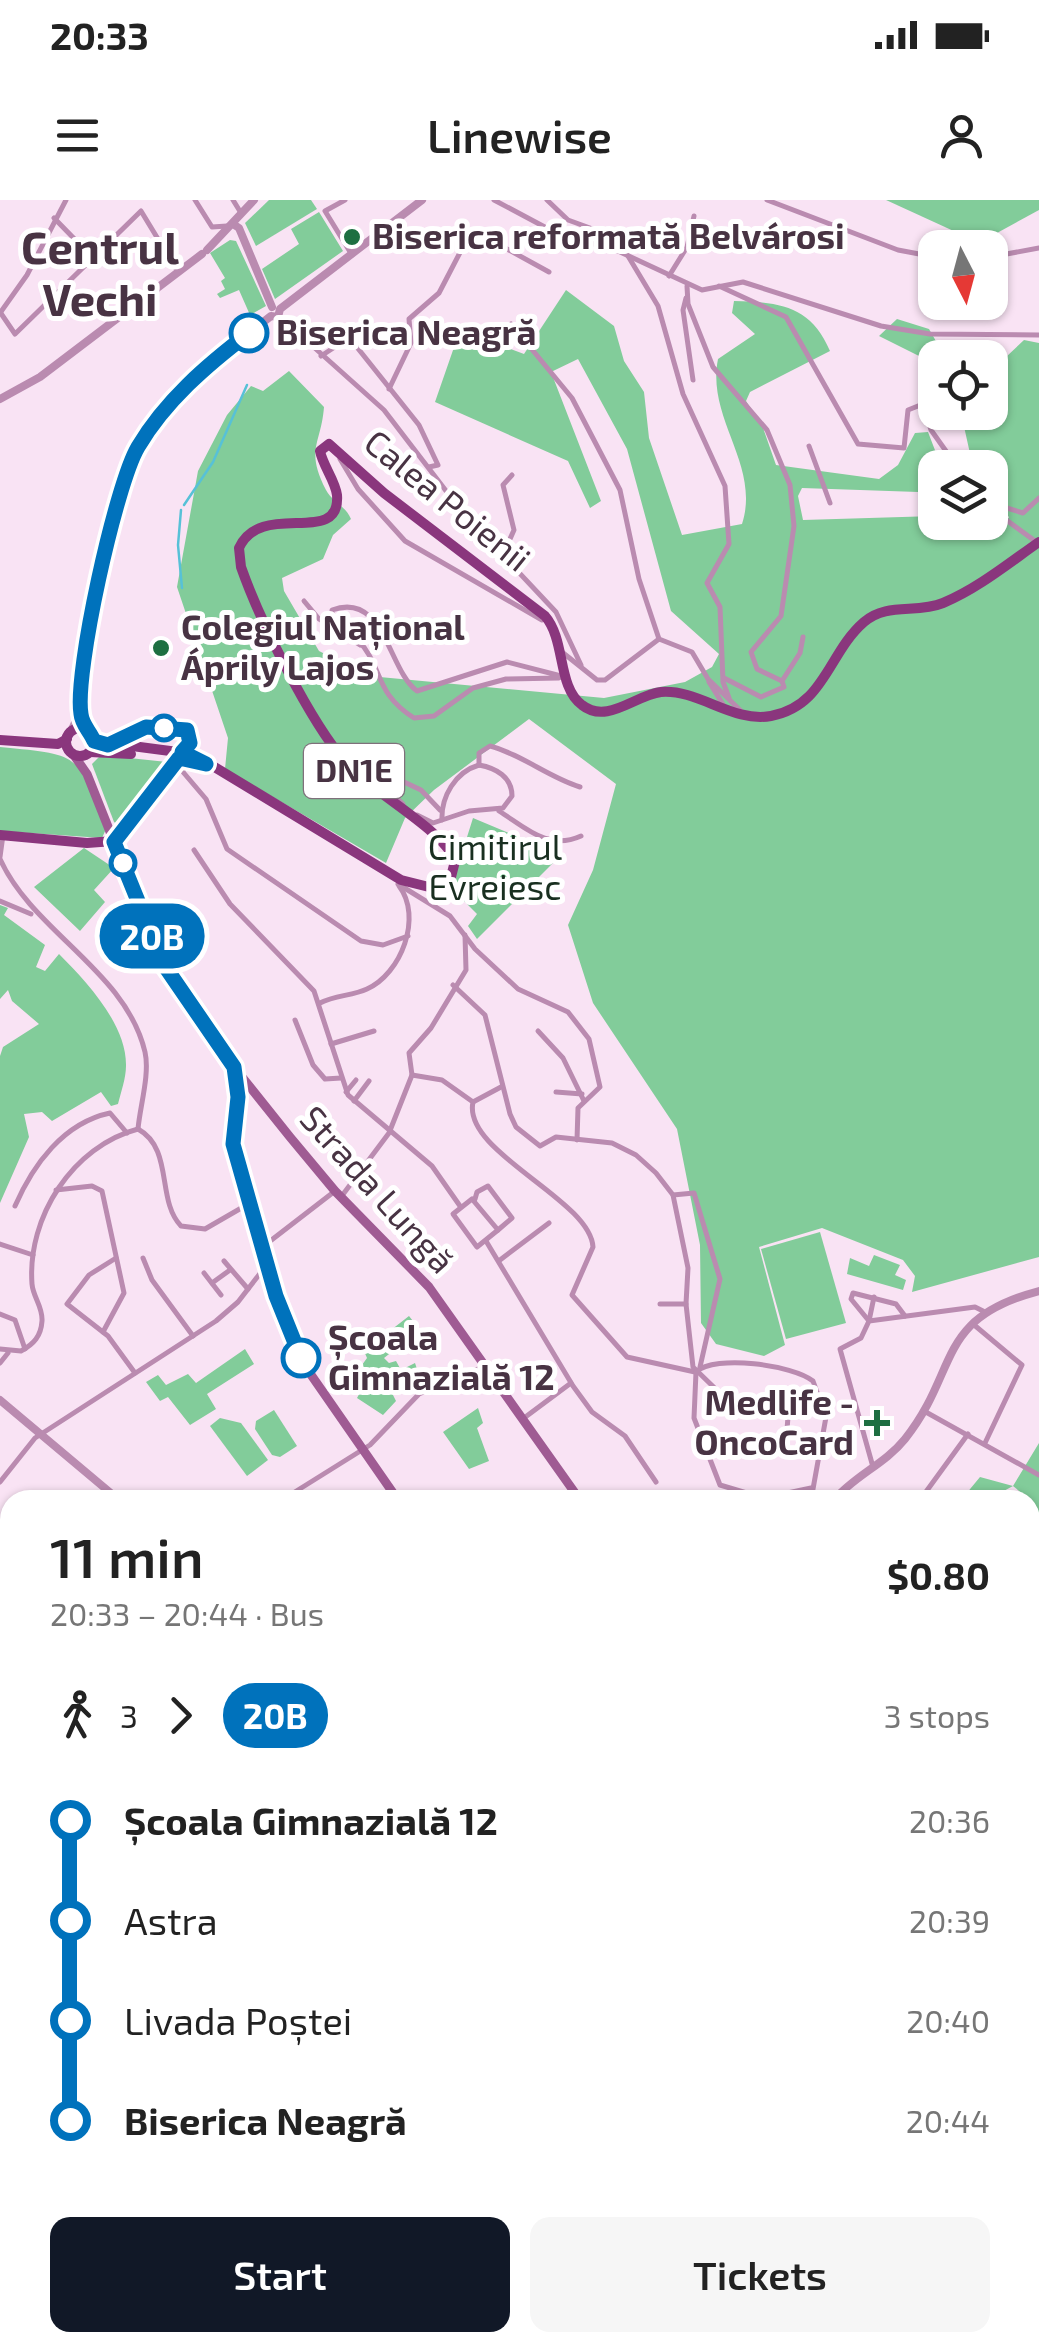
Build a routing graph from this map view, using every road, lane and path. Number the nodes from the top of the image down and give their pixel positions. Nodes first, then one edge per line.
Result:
1 (66, 200) edge
2 (194, 200) edge
3 (233, 200) edge
4 (254, 200) edge
5 (345, 200) edge
6 (422, 200) edge
7 (547, 200) edge
8 (767, 200) edge
9 (492, 201) edge
10 (241, 212) junction
11 (694, 216) dead end
12 (54, 218) junction
13 (230, 226) junction
14 (689, 242) junction
15 (724, 246) dead end
16 (1039, 248) edge
17 (918, 253) edge
18 (1008, 254) edge
19 (352, 255) junction
20 (626, 255) junction
21 (93, 258) junction
22 (178, 272) junction
23 (549, 272) dead end
24 (669, 276) junction
25 (687, 286) junction
26 (719, 286) junction
27 (687, 295) junction
28 (0, 312) edge
29 (276, 312) junction
30 (511, 324) dead end
31 (1039, 335) edge
32 (321, 356) junction
33 (693, 380) dead end
34 (389, 388) junction
35 (0, 399) edge
36 (809, 446) dead end
37 (945, 450) edge
38 (341, 452) junction
39 (422, 463) junction
40 (512, 475) dead end
41 (1039, 498) edge
42 (830, 503) dead end
43 (1008, 509) edge
44 (1008, 524) edge
45 (1035, 541) edge
46 (502, 557) junction
47 (304, 601) dead end
48 (551, 623) junction
49 (803, 637) dead end
50 (659, 639) junction
51 (362, 646) junction
52 (562, 652) junction
53 (580, 665) junction
54 (564, 677) junction
55 (724, 678) junction
56 (708, 679) junction
57 (782, 681) junction
58 (727, 703) junction
59 (80, 712) junction
60 (68, 736) junction
61 (0, 740) edge
62 (90, 744) junction
63 (73, 754) junction
64 (175, 757) junction
65 (479, 765) junction
66 (386, 773) dead end
67 (87, 774) junction
68 (374, 777) dead end
69 (580, 788) dead end
70 (404, 810) junction
71 (498, 810) junction
72 (441, 812) junction
73 (442, 820) junction
74 (2, 835) edge
75 (581, 836) dead end
76 (114, 842) junction
77 (87, 844) junction
78 (194, 850) dead end
79 (0, 858) edge
80 (123, 862) junction
81 (399, 882) junction
82 (0, 901) edge
83 (31, 914) dead end
84 (464, 930) junction
85 (408, 936) junction
86 (453, 984) junction
87 (320, 1002) junction
88 (295, 1020) dead end
89 (538, 1031) dead end
90 (374, 1032) dead end
91 (331, 1044) junction
92 (234, 1067) junction
93 (412, 1075) junction
94 (341, 1078) junction
95 (356, 1080) dead end
96 (369, 1081) dead end
97 (501, 1087) junction
98 (251, 1088) junction
99 (238, 1089) junction
100 (346, 1092) junction
101 (556, 1092) dead end
102 (583, 1097) junction
103 (354, 1101) junction
104 (472, 1102) junction
105 (138, 1129) junction
106 (127, 1133) junction
107 (388, 1134) junction
108 (577, 1140) junction
109 (56, 1190) junction
110 (338, 1194) junction
111 (673, 1195) junction
112 (474, 1199) junction
113 (250, 1202) junction
114 (15, 1206) dead end
115 (460, 1206) junction
116 (549, 1223) dead end
117 (498, 1230) junction
118 (486, 1242) junction
119 (0, 1244) edge
120 (264, 1245) junction
121 (34, 1255) junction
122 (117, 1258) junction
123 (143, 1258) dead end
124 (224, 1261) dead end
125 (498, 1261) junction
126 (268, 1264) junction
127 (230, 1270) junction
128 (204, 1272) dead end
129 (211, 1283) junction
130 (248, 1289) junction
131 (1039, 1291) edge
132 (220, 1295) dead end
133 (874, 1297) junction
134 (660, 1304) dead end
135 (686, 1304) junction
136 (984, 1311) junction
137 (0, 1314) edge
138 (905, 1316) junction
139 (868, 1322) junction
140 (971, 1322) junction
141 (103, 1332) junction
142 (194, 1336) junction
143 (0, 1349) edge
144 (25, 1349) junction
145 (8, 1352) junction
146 (0, 1363) edge
147 (485, 1366) junction
148 (698, 1369) junction
149 (135, 1373) junction
150 (571, 1383) junction
151 (0, 1400) edge
152 (922, 1410) junction
153 (524, 1418) junction
154 (968, 1434) junction
155 (38, 1436) junction
156 (786, 1442) dead end
157 (985, 1442) junction
158 (364, 1449) junction
159 (872, 1467) junction
160 (1039, 1475) edge
161 (0, 1482) edge
162 (656, 1482) dead end
163 (811, 1488) joint
164 (106, 1490) edge
165 (298, 1490) edge
166 (391, 1490) edge
167 (573, 1490) edge
168 (739, 1490) edge
169 (802, 1490) edge
170 (846, 1490) edge
171 (927, 1490) edge

1 - 12 street
2 - 13 street
3 - 10 street
4 - 10 street
5 - 19 street
6 - 19 street
7 - 20 street
8 - 17 street
9 - 20 street
10 - 13 street
11 - 14 street
12 - 21 street
12 - 28 street
13 - 22 street
13 - 29 street
14 - 15 street
14 - 24 street
16 - 18 street
19 - 29 street
20 - 24 street
20 - 55 street
21 - 22 street
21 - 28 street
22 - 35 street
23 - 34 street
24 - 25 street
25 - 26 street
25 - 27 street
26 - 31 street
26 - 37 street
27 - 33 street
27 - 57 street
29 - 32 street
29 - 59 street
30 - 50 street
32 - 34 street
32 - 39 street
34 - 39 street
36 - 42 street
38 - 48 main road, Calea Poienii
38 - 48 street
38 - 70 main road, Calea Poienii / DN1E
39 - 46 street
40 - 46 street
41 - 43 street
44 - 45 street
45 - 58 main road
46 - 53 street
47 - 51 street
48 - 52 main road
49 - 57 street
50 - 53 street
50 - 56 street
51 - 54 street
51 - 54 street
52 - 53 street
52 - 54 main road
54 - 58 main road
55 - 57 street
55 - 58 street
56 - 58 street
56 - 58 street
59 - 60 street
59 - 62 street
60 - 61 main road, DN1E
60 - 62 main road, DN1E
60 - 63 main road
62 - 63 main road, DN1E
62 - 64 main road, DN1E
62 - 67 main road
63 - 67 main road
64 - 76 main road
64 - 81 main road, DN1E
64 - 85 street
65 - 69 street
65 - 71 street
65 - 72 street
66 - 72 street
67 - 76 main road, Strada Lungă
68 - 70 street
70 - 73 street
70 - 81 main road, Calea Poienii / DN1E
71 - 73 street
71 - 75 street
72 - 73 street
74 - 77 main road
74 - 79 street
76 - 77 main road
76 - 80 main road, Strada Lungă
77 - 80 main road
78 - 87 street
79 - 105 street
80 - 92 main road, Strada Lungă
81 - 84 street
81 - 85 street
82 - 83 street
84 - 86 street
84 - 102 street
85 - 87 street
86 - 93 street
86 - 97 street
87 - 91 street
88 - 94 street
89 - 102 street
90 - 91 street
91 - 94 street
92 - 98 main road, Strada Lungă
92 - 99 main road, Strada Lungă
93 - 104 street
93 - 107 street
94 - 100 street
95 - 100 street
96 - 103 street
97 - 104 street
97 - 108 street
98 - 99 main road
98 - 110 main road, Strada Lungă
99 - 113 main road, Strada Lungă
100 - 103 street
101 - 102 street
102 - 108 street
103 - 107 street
104 - 148 street
105 - 106 street
105 - 113 street
106 - 109 street
106 - 114 street
107 - 110 street
107 - 115 street
108 - 111 street
109 - 121 street
109 - 122 street
110 - 120 street
110 - 147 main road, Strada Lungă
111 - 135 street
111 - 148 street
112 - 115 street
112 - 117 street
112 - 117 street
113 - 120 main road, Strada Lungă
115 - 118 street
116 - 125 street
117 - 118 street
118 - 125 street
119 - 121 street
120 - 126 main road, Strada Lungă
121 - 144 street
122 - 141 street
122 - 141 street
123 - 142 street
124 - 127 street
125 - 150 street
126 - 130 street
126 - 158 main road, Strada Lungă
127 - 129 street
127 - 130 street
128 - 129 street
129 - 132 street
130 - 142 street
131 - 136 street
133 - 138 street
133 - 139 street
133 - 139 street
134 - 135 street
135 - 148 street
136 - 138 street
136 - 140 street
137 - 144 street
138 - 139 street
139 - 159 street
140 - 152 street
140 - 157 street
141 - 149 street
142 - 149 street
143 - 145 street
144 - 145 street
145 - 146 street
147 - 153 main road, Strada Lungă
147 - 158 street
148 - 156 street
148 - 163 street
148 - 168 street
149 - 155 street
150 - 153 street
150 - 162 street
151 - 155 street
152 - 154 street
152 - 159 street
153 - 167 main road, Strada Lungă
154 - 157 street
154 - 171 street
155 - 161 street
155 - 164 street
157 - 160 street
158 - 165 street
158 - 166 main road, Strada Lungă
159 - 170 street
163 - 169 street

